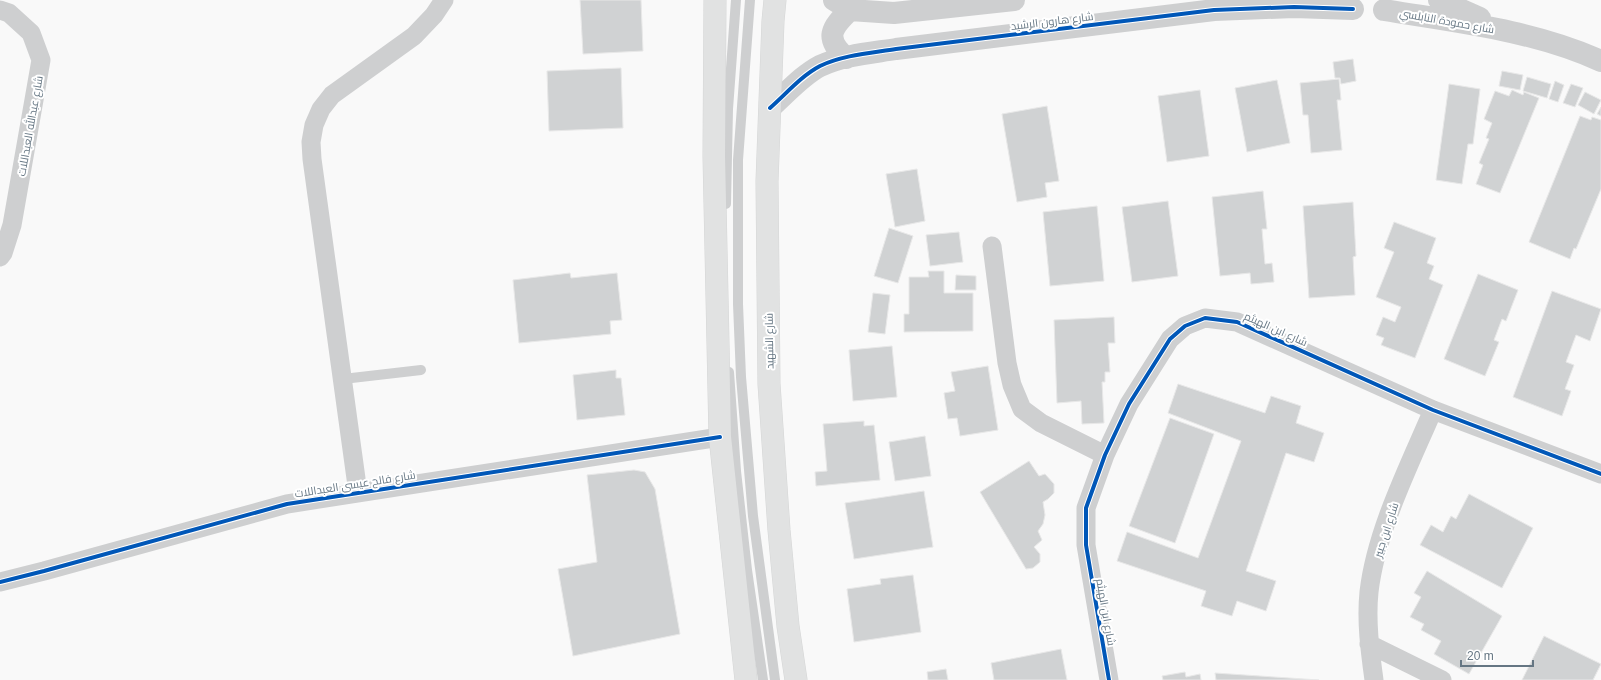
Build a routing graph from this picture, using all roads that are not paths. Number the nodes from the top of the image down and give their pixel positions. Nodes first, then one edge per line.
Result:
1 (444, 0) edge
2 (715, 0) edge
3 (736, 0) edge
4 (750, 0) edge
5 (775, 0) edge
6 (1014, 0) edge
7 (1439, 0) edge
8 (1347, 4) edge
9 (842, 5) edge
10 (1390, 5) edge
11 (0, 10) edge
12 (1510, 32) junction
13 (846, 58) junction
14 (1601, 61) edge
15 (770, 108) junction
16 (992, 246) dead end
17 (0, 257) edge
18 (421, 370) dead end
19 (343, 379) junction
20 (1433, 410) junction
21 (720, 437) junction
22 (1105, 455) junction
23 (1601, 474) edge
24 (358, 493) junction
25 (0, 582) edge
26 (1369, 644) junction
27 (746, 680) edge
28 (763, 680) edge
29 (775, 680) edge
30 (796, 680) edge
31 (1109, 680) edge
32 (1374, 680) edge
33 (1442, 680) edge

1 - 19 street
2 - 21 highway
3 - 28 lane
4 - 29 lane
5 - 15 highway, شارع الشهيد
6 - 9 street
7 - 12 street, شارع حمودة النابلسي
8 - 10 street, شارع هارون الرشيد
8 - 13 street, شارع هارون الرشيد
9 - 13 street
10 - 12 street, شارع حمودة النابلسي
11 - 17 street, شارع عبدالله العبداللات
12 - 14 street, شارع حمودة النابلسي
13 - 15 street, شارع هارون الرشيد
15 - 30 highway, شارع الشهيد
16 - 22 street
18 - 19 lane
19 - 24 street
20 - 22 street, شارع ابن الهيثم
20 - 23 street, شارع ابن الهيثم
20 - 26 street, شارع ابن جبير
21 - 24 street, شارع فالح عيسى العبداللات
21 - 27 highway
22 - 31 street, شارع ابن الهيثم
24 - 25 street, شارع فالح عيسى العبداللات
26 - 32 street, شارع ابن جبير
26 - 33 street

